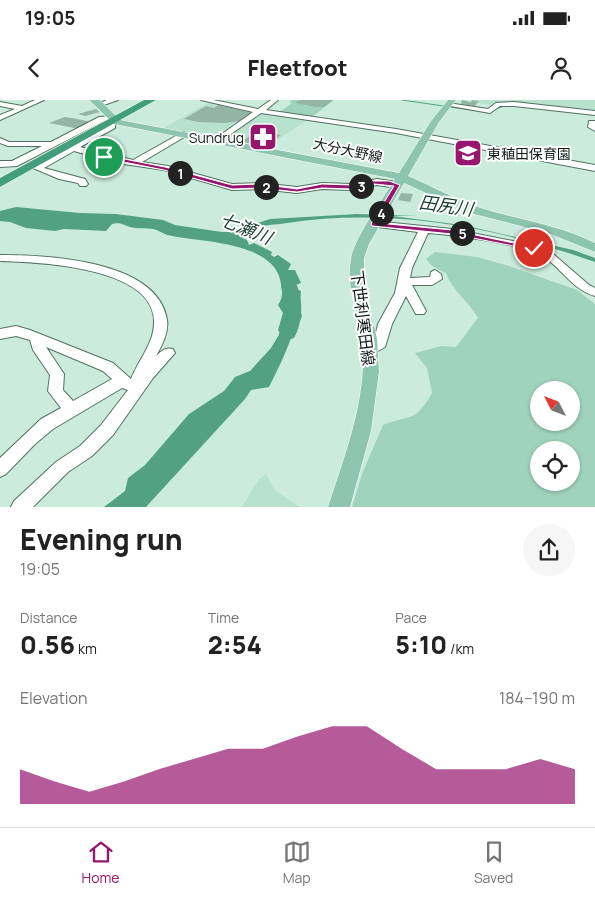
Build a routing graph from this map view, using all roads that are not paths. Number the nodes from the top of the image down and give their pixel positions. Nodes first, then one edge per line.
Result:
1 (41, 100) edge
2 (115, 100) edge
3 (144, 100) edge
4 (151, 100) edge
5 (204, 100) edge
6 (275, 100) edge
7 (97, 102) edge
8 (450, 102) edge
9 (0, 104) edge
10 (497, 105) junction
11 (23, 108) junction
12 (258, 111) junction
13 (595, 113) edge
14 (0, 118) edge
15 (574, 119) dead end
16 (112, 122) junction
17 (595, 123) edge
18 (595, 129) edge
19 (182, 134) junction
20 (426, 136) junction
21 (0, 140) edge
22 (218, 141) junction
23 (64, 146) junction
24 (134, 163) junction
25 (595, 168) edge
26 (2, 176) edge
27 (400, 181) junction
28 (83, 184) dead end
29 (378, 218) junction
30 (425, 228) junction
31 (595, 248) edge
32 (0, 252) edge
33 (19, 252) dead end
34 (0, 258) edge
35 (435, 274) dead end
36 (404, 282) junction
37 (595, 292) edge
38 (420, 311) dead end
39 (0, 334) edge
40 (36, 339) junction
41 (370, 345) junction
42 (168, 354) dead end
43 (129, 386) junction
44 (72, 409) junction
45 (0, 469) edge
46 (20, 507) edge
47 (339, 507) edge

1 - 11 street
2 - 7 street
3 - 16 highway
4 - 16 highway
5 - 12 street
6 - 12 street
7 - 16 main road
8 - 10 street
8 - 20 main road, 下世利寒田線
9 - 11 street
10 - 13 street
10 - 15 street
11 - 14 street
12 - 20 street
12 - 22 street
16 - 19 main road, 大分大野線
16 - 23 highway
17 - 18 street
19 - 22 main road, 大分大野線
19 - 24 street
20 - 25 street
20 - 27 main road, 下世利寒田線
21 - 23 street
22 - 27 main road, 大分大野線
23 - 24 street
23 - 26 highway
23 - 26 street
23 - 28 street
24 - 27 street
27 - 29 main road, 下世利寒田線
27 - 31 main road, 大分大野線
29 - 30 street
29 - 41 main road, 下世利寒田線
30 - 36 street
30 - 37 street
32 - 33 street
34 - 43 street
35 - 36 street
36 - 38 street
36 - 41 street
39 - 40 street
40 - 43 street
40 - 44 street
41 - 47 main road, 下世利寒田線
42 - 43 street
43 - 44 street
43 - 46 street
44 - 45 street

